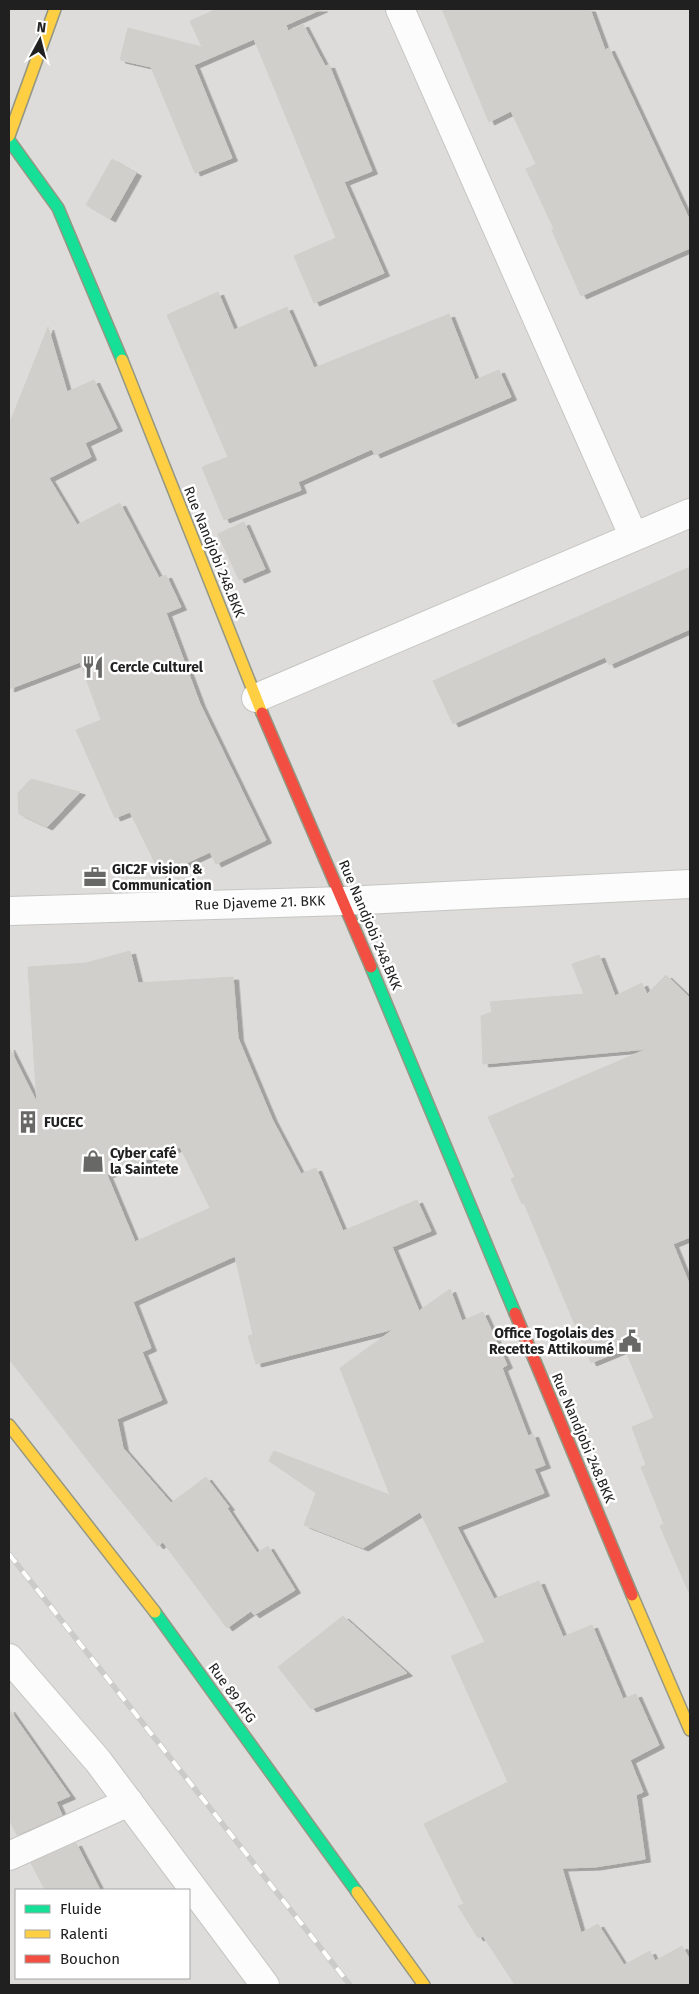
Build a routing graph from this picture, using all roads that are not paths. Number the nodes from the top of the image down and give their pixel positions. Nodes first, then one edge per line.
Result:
1 (55, 9) edge
2 (400, 9) edge
3 (9, 138) edge
4 (690, 513) edge
5 (633, 535) junction
6 (256, 698) junction
7 (690, 884) edge
8 (344, 900) junction
9 (9, 911) edge
10 (9, 1425) edge
11 (9, 1658) edge
12 (690, 1730) edge
13 (129, 1802) junction
14 (9, 1856) edge
15 (265, 1985) edge
16 (424, 1985) edge

1 - 3 street
2 - 5 street
3 - 6 street, Rue Nandjobi 248.BKK
4 - 5 street
5 - 6 street
6 - 8 street, Rue Nandjobi 248.BKK
7 - 8 street, Rue Djaveme 21. BKK
8 - 9 street, Rue Djaveme 21. BKK
8 - 12 street, Rue Nandjobi 248.BKK
10 - 16 street, Rue 89 AFG
11 - 13 street
13 - 14 street
13 - 15 street

